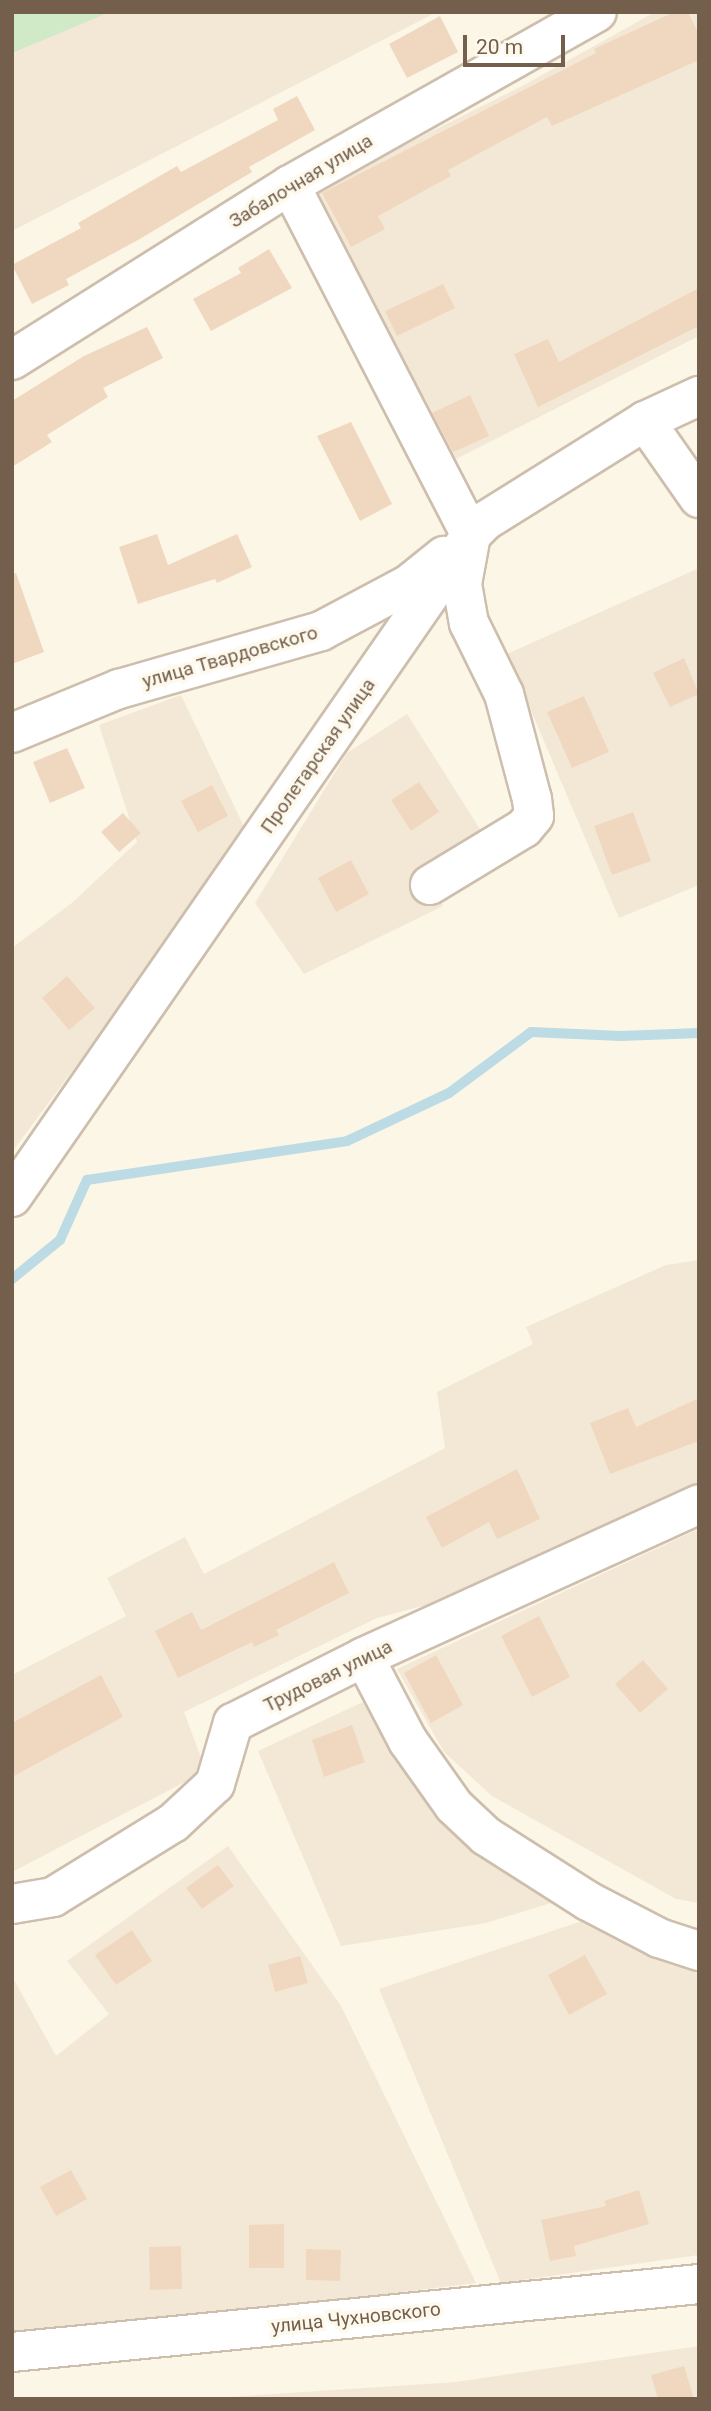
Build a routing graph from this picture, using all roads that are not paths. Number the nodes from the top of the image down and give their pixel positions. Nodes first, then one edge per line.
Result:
1 (597, 12) edge
2 (290, 185) junction
3 (12, 360) edge
4 (699, 396) edge
5 (645, 421) junction
6 (699, 499) edge
7 (471, 536) junction
8 (12, 733) edge
9 (430, 885) dead end
10 (12, 1197) edge
11 (699, 1504) edge
12 (364, 1657) junction
13 (12, 1904) edge
14 (699, 1951) edge
15 (699, 2284) edge
16 (12, 2352) edge

1 - 2 street, Забалочная улица
2 - 3 street, Забалочная улица
2 - 7 street
4 - 5 street, Пролетарская улица
5 - 6 street
5 - 7 street, Пролетарская улица
7 - 8 street, улица Твардовского
7 - 9 street
7 - 10 street, Пролетарская улица
11 - 12 street, Трудовая улица
12 - 13 street, Трудовая улица
12 - 14 street
15 - 16 street, улица Чухновского

